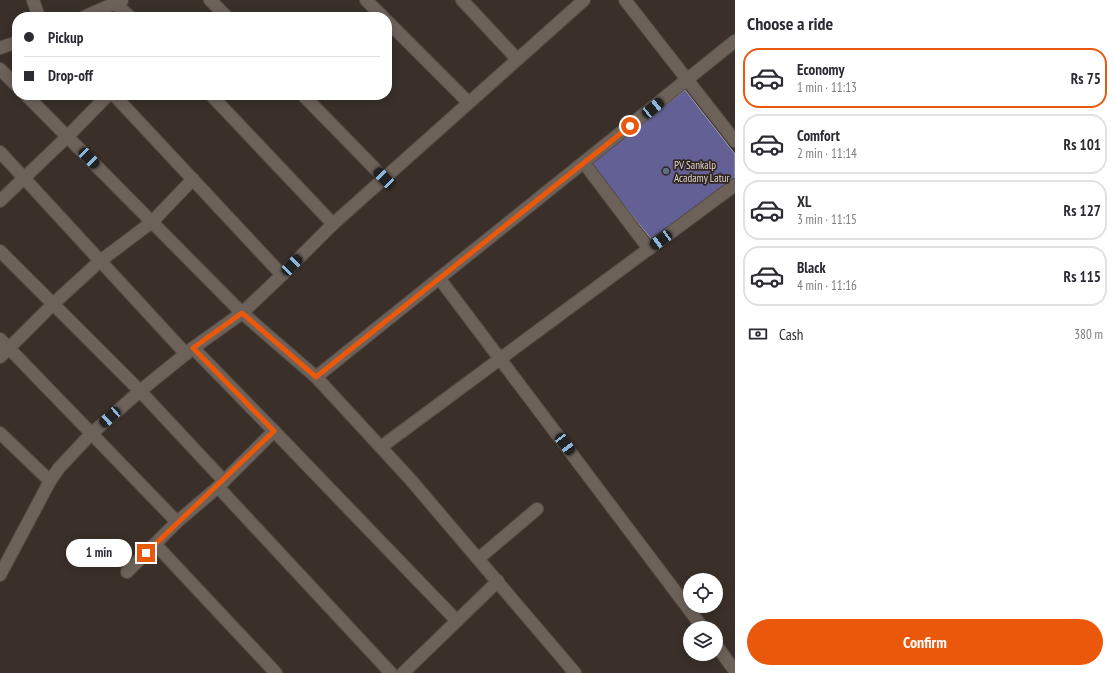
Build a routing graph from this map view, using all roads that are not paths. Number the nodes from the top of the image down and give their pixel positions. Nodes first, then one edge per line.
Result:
1 (33, 0) edge
2 (210, 0) edge
3 (366, 0) edge
4 (462, 0) edge
5 (625, 0) edge
6 (119, 2) edge
7 (579, 2) edge
8 (38, 12) edge
9 (96, 12) edge
10 (126, 12) edge
11 (222, 12) edge
12 (378, 12) edge
13 (392, 26) edge
14 (735, 41) edge
15 (12, 44) edge
16 (0, 48) edge
17 (517, 59) junction
18 (0, 69) edge
19 (12, 81) edge
20 (687, 81) junction
21 (31, 100) edge
22 (103, 100) edge
23 (119, 100) edge
24 (216, 100) edge
25 (308, 100) edge
26 (468, 102) junction
27 (67, 137) junction
28 (735, 141) edge
29 (0, 152) edge
30 (584, 162) junction
31 (384, 178) junction
32 (25, 179) junction
33 (193, 179) junction
34 (735, 185) edge
35 (0, 201) edge
36 (152, 222) junction
37 (333, 224) junction
38 (649, 249) junction
39 (0, 251) edge
40 (100, 261) junction
41 (282, 275) junction
42 (439, 278) junction
43 (53, 304) junction
44 (242, 313) junction
45 (0, 339) edge
46 (10, 349) junction
47 (189, 351) junction
48 (0, 357) edge
49 (500, 359) junction
50 (316, 377) junction
51 (140, 391) junction
52 (274, 431) junction
53 (0, 433) edge
54 (91, 434) junction
55 (381, 447) junction
56 (50, 481) junction
57 (221, 484) junction
58 (537, 509) dead end
59 (177, 522) junction
60 (155, 544) junction
61 (3, 558) edge
62 (478, 558) junction
63 (127, 572) dead end
64 (0, 575) edge
65 (498, 581) junction
66 (457, 621) junction
67 (698, 621) edge
68 (723, 654) edge
69 (735, 670) edge
70 (276, 673) edge
71 (391, 673) edge
72 (403, 673) edge
73 (575, 673) edge

1 - 8 street
2 - 11 street
3 - 12 street
4 - 17 street
5 - 20 street
6 - 9 street
6 - 10 street
7 - 17 street
13 - 26 street
14 - 20 street
15 - 16 street
17 - 26 street
18 - 19 street
20 - 28 street
20 - 30 street
21 - 27 street
22 - 27 street
23 - 33 street
24 - 37 street
25 - 31 street
26 - 31 street
27 - 32 street
27 - 36 street
29 - 32 street
30 - 38 street
30 - 42 street
31 - 37 street
32 - 35 street
32 - 40 street
33 - 36 street
33 - 41 street
34 - 38 street
36 - 40 street
36 - 44 street
37 - 41 street
38 - 49 street
39 - 43 street
40 - 43 street
40 - 47 street
41 - 44 street
42 - 49 street
42 - 50 street
43 - 46 street
43 - 51 street
44 - 47 street
44 - 50 street
45 - 46 street
46 - 48 street
46 - 54 street
47 - 51 street
47 - 52 street
49 - 55 street
49 - 67 street
50 - 55 street
51 - 54 street
51 - 57 street
52 - 57 street
52 - 66 street
53 - 56 street
54 - 56 street
54 - 59 street
55 - 62 street
56 - 61 street
57 - 59 street
57 - 71 street
58 - 62 street
59 - 60 street
60 - 63 street
60 - 70 street
61 - 64 street
62 - 65 street
65 - 66 street
65 - 73 street
66 - 72 street
68 - 69 street

